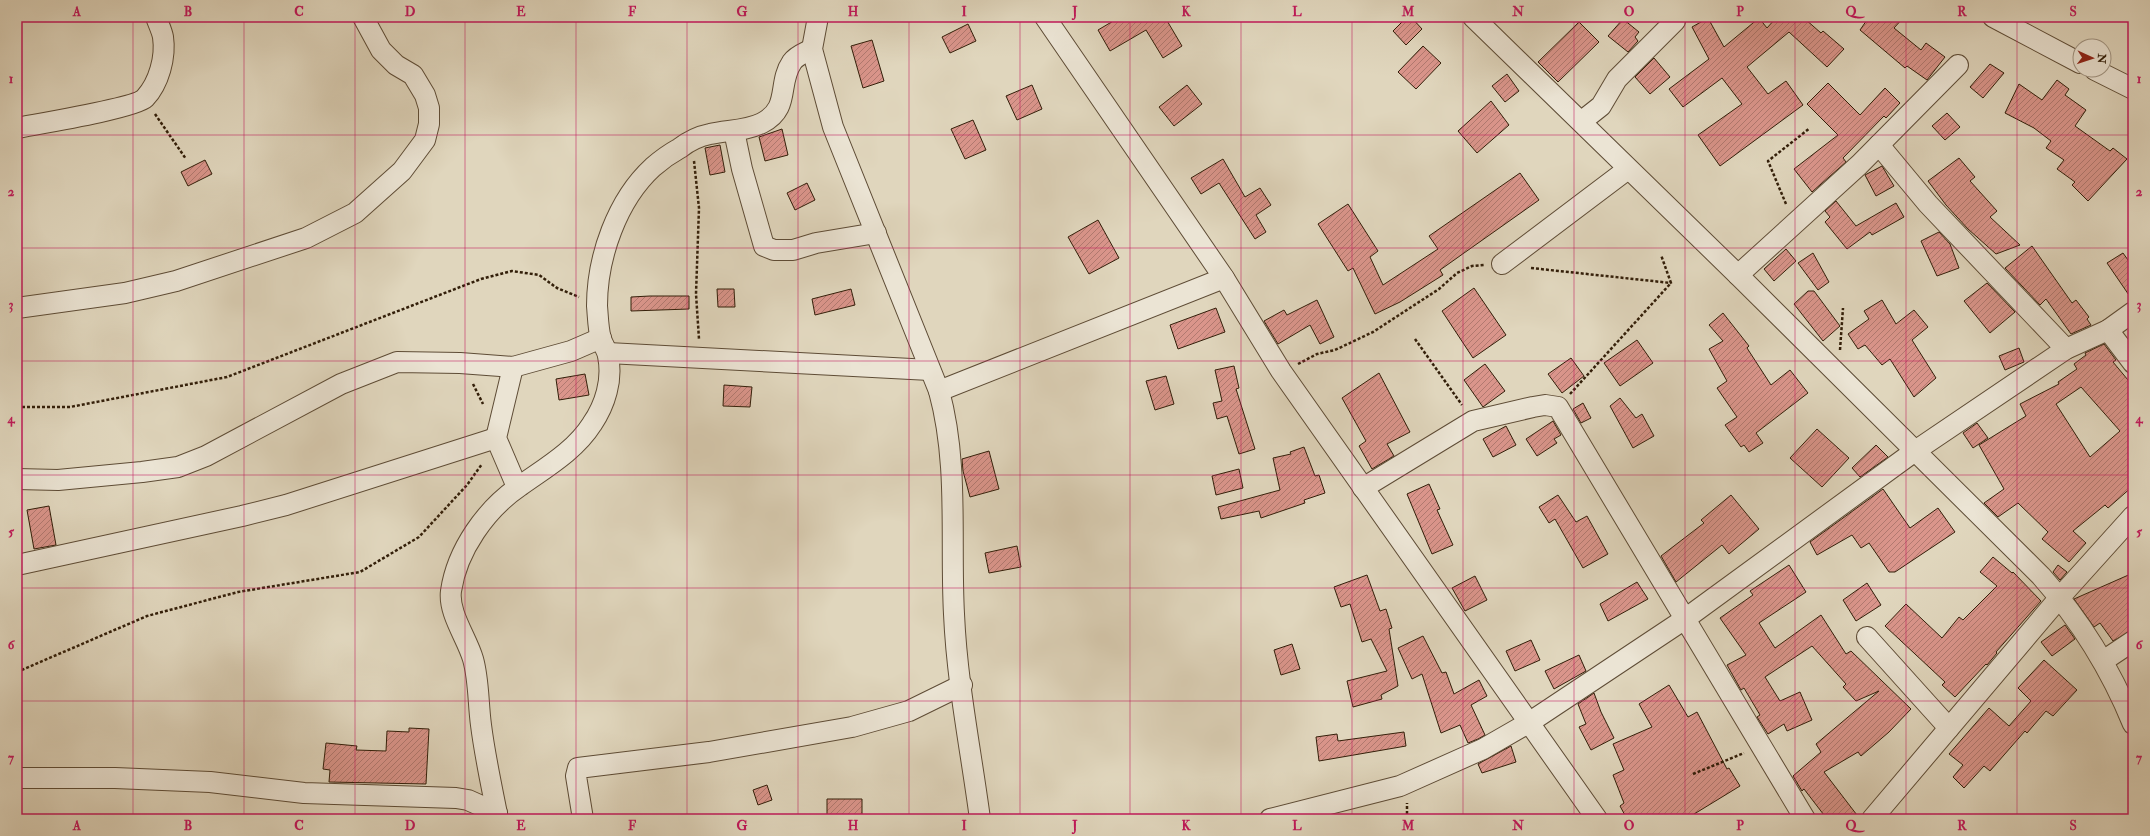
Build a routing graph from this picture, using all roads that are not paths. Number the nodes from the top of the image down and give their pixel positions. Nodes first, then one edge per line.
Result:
1 (156, 17) edge
2 (363, 17) edge
3 (818, 17) edge
4 (1045, 17) edge
5 (1473, 17) edge
6 (1993, 17) edge
7 (1675, 20) dead end
8 (812, 49) junction
9 (2072, 59) edge
10 (1958, 65) dead end
11 (2111, 78) edge
12 (2133, 89) edge
13 (1582, 121) junction
14 (17, 128) edge
15 (734, 131) junction
16 (1879, 145) junction
17 (1628, 168) junction
18 (876, 233) junction
19 (1502, 264) road end
20 (1738, 275) junction
21 (1224, 278) junction
22 (17, 308) edge
23 (2133, 312) edge
24 (2108, 330) junction
25 (604, 346) junction
26 (2066, 349) junction
27 (2133, 363) edge
28 (513, 367) junction
29 (930, 370) junction
30 (939, 391) junction
31 (494, 439) junction
32 (1915, 451) junction
33 (17, 479) edge
34 (517, 487) junction
35 (1363, 488) junction
36 (2133, 516) edge
37 (17, 565) edge
38 (2060, 597) junction
39 (1685, 619) junction
40 (1867, 637) dead end
41 (2133, 641) edge
42 (2103, 661) junction
43 (962, 685) junction
44 (1530, 722) junction
45 (2133, 724) edge
46 (1949, 728) junction
47 (17, 778) edge
48 (497, 816) edge
49 (583, 819) edge
50 (980, 819) edge
51 (1270, 819) edge
52 (1598, 819) edge
53 (1805, 819) edge
54 (1872, 819) edge

1 - 14 street
2 - 22 street
3 - 8 street
4 - 21 street
5 - 13 street
6 - 9 street
7 - 13 street
8 - 15 street
8 - 18 street
10 - 16 street
11 - 12 street
13 - 17 street
15 - 18 street
15 - 25 street
16 - 20 street
16 - 26 street
17 - 19 street
17 - 20 street
18 - 29 street
20 - 32 street
21 - 30 street
21 - 35 street
23 - 24 street
24 - 26 street
24 - 27 street
25 - 28 street
25 - 29 street
25 - 34 street
26 - 32 street
28 - 31 street
28 - 33 street
29 - 30 street
30 - 43 street
31 - 34 street
31 - 37 street
32 - 38 street
32 - 39 street
34 - 48 street
35 - 39 street
35 - 44 street
36 - 38 street
38 - 42 street
38 - 46 street
39 - 44 street
39 - 53 street
40 - 46 street
41 - 42 street
42 - 45 street
43 - 49 street
43 - 50 street
44 - 51 street
44 - 52 street
46 - 54 street
47 - 48 street

